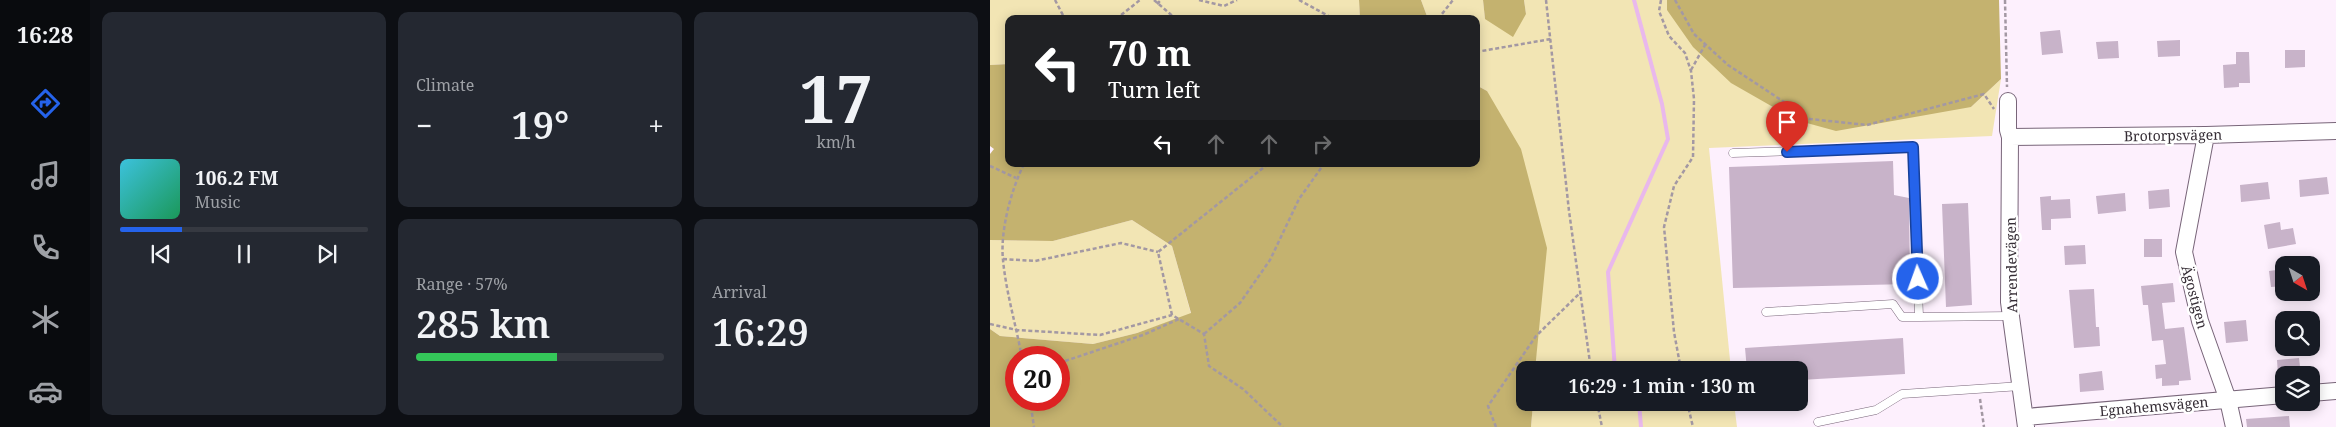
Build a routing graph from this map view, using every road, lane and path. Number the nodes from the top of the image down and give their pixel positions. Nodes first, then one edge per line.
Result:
1 (1055, 0) edge
2 (1140, 0) edge
3 (1154, 0) edge
4 (1161, 0) edge
5 (1199, 0) edge
6 (1237, 0) edge
7 (1299, 0) edge
8 (1453, 0) edge
9 (1546, 0) edge
10 (1661, 0) edge
11 (1675, 0) edge
12 (2005, 0) edge
13 (1157, 4) junction
14 (1063, 15) edge
15 (1121, 15) edge
16 (1171, 15) edge
17 (1327, 15) edge
18 (1441, 15) edge
19 (1551, 39) junction
20 (1706, 45) junction
21 (1480, 51) edge
22 (1690, 71) junction
23 (2008, 102) joint
24 (2336, 131) edge
25 (2009, 133) junction
26 (2206, 135) junction
27 (1733, 153) dead end
28 (990, 166) edge
29 (1022, 167) edge
30 (1264, 167) edge
31 (1322, 167) edge
32 (1016, 178) junction
33 (1158, 252) junction
34 (1002, 258) junction
35 (1580, 293) junction
36 (1766, 312) dead end
37 (1172, 315) junction
38 (2011, 316) junction
39 (1919, 317) junction
40 (1179, 319) junction
41 (990, 324) edge
42 (1017, 330) junction
43 (1204, 334) junction
44 (1020, 346) edge
45 (1070, 359) edge
46 (1590, 361) edge
47 (1679, 361) edge
48 (2020, 386) junction
49 (1979, 389) junction
50 (2336, 391) edge
51 (2320, 392) edge
52 (2275, 396) edge
53 (2228, 400) junction
54 (1032, 411) edge
55 (1599, 411) edge
56 (1689, 411) edge
57 (1818, 422) dead end
58 (2025, 422) edge
59 (1034, 427) edge
60 (1283, 427) edge
61 (1496, 427) edge
62 (1602, 427) edge
63 (1692, 427) edge
64 (1984, 427) edge
65 (2234, 427) edge

1 - 14 path
2 - 15 path
3 - 13 path
4 - 13 path
5 - 6 path
7 - 17 path
8 - 18 path
9 - 19 path
10 - 22 path
11 - 20 path
12 - 23 path
13 - 16 path
19 - 21 path
19 - 35 path
20 - 22 path
20 - 25 path
22 - 47 path
23 - 25 street, Arrendevägen
24 - 26 street, Brotorpsvägen
25 - 26 street, Brotorpsvägen
25 - 38 street, Arrendevägen
26 - 53 street, Ägostigen
27 - 39 lane
28 - 32 path
29 - 32 path
30 - 33 path
31 - 43 path
32 - 34 path
33 - 34 path
33 - 37 path
34 - 42 path
35 - 46 path
35 - 61 path
36 - 39 lane
37 - 40 path
37 - 42 path
38 - 39 lane
38 - 48 street, Arrendevägen
40 - 43 path
40 - 45 path
41 - 42 path
42 - 44 path
43 - 60 path
48 - 49 lane
48 - 58 street, Arrendevägen
49 - 57 lane
49 - 64 path
50 - 51 street
52 - 53 street, Egnahemsvägen
53 - 58 street, Egnahemsvägen
53 - 65 street, Ägostigen
54 - 59 path
55 - 62 path
56 - 63 path

